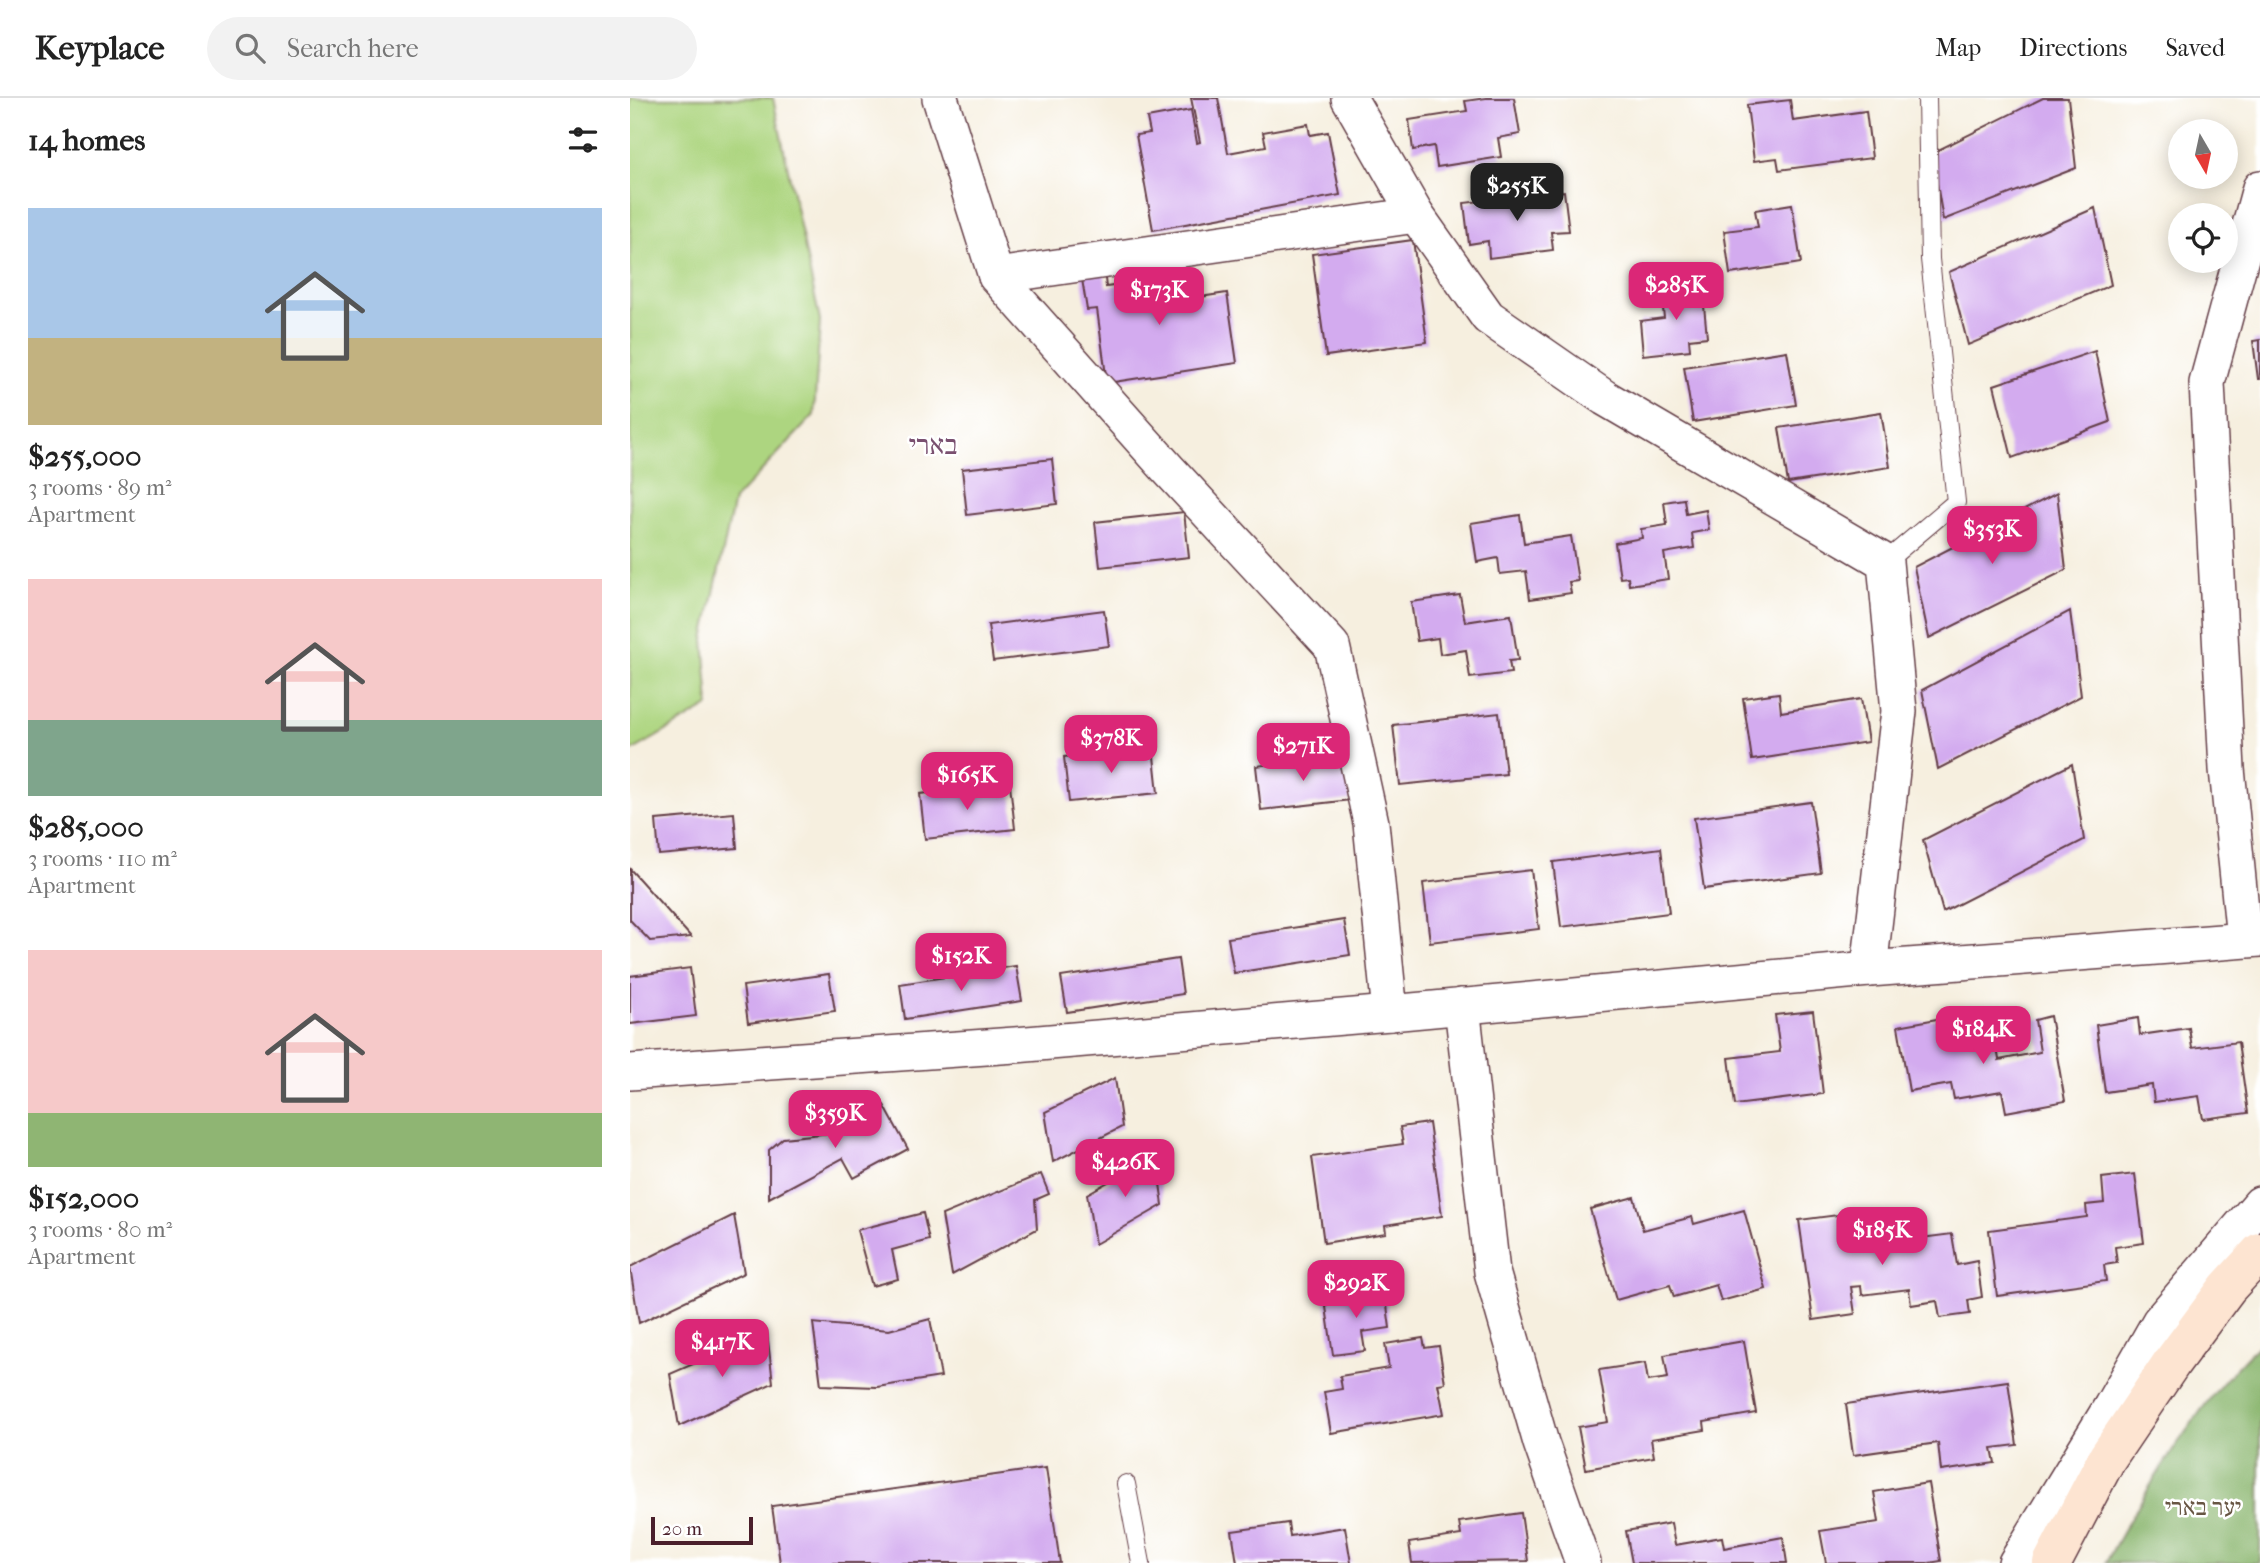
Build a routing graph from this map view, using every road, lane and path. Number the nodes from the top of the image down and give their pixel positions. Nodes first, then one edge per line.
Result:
1 (940, 98) edge
2 (1349, 98) edge
3 (1927, 98) edge
4 (2260, 188) edge
5 (1416, 215) junction
6 (996, 276) junction
7 (1885, 562) junction
8 (2252, 939) edge
9 (1869, 969) junction
10 (1462, 1006) junction
11 (1390, 1013) junction
12 (630, 1072) edge
13 (2260, 1204) edge
14 (2260, 1252) edge
15 (1126, 1484) dead end
16 (1141, 1563) edge
17 (1583, 1563) edge
18 (2016, 1563) edge
19 (2052, 1563) edge

1 - 6 street
2 - 5 street
3 - 7 lane
4 - 8 street
5 - 6 street
5 - 7 street
6 - 11 street
7 - 9 street
8 - 9 street
9 - 10 street
10 - 11 street
10 - 17 street
11 - 12 street
13 - 18 street
14 - 19 street
15 - 16 lane

